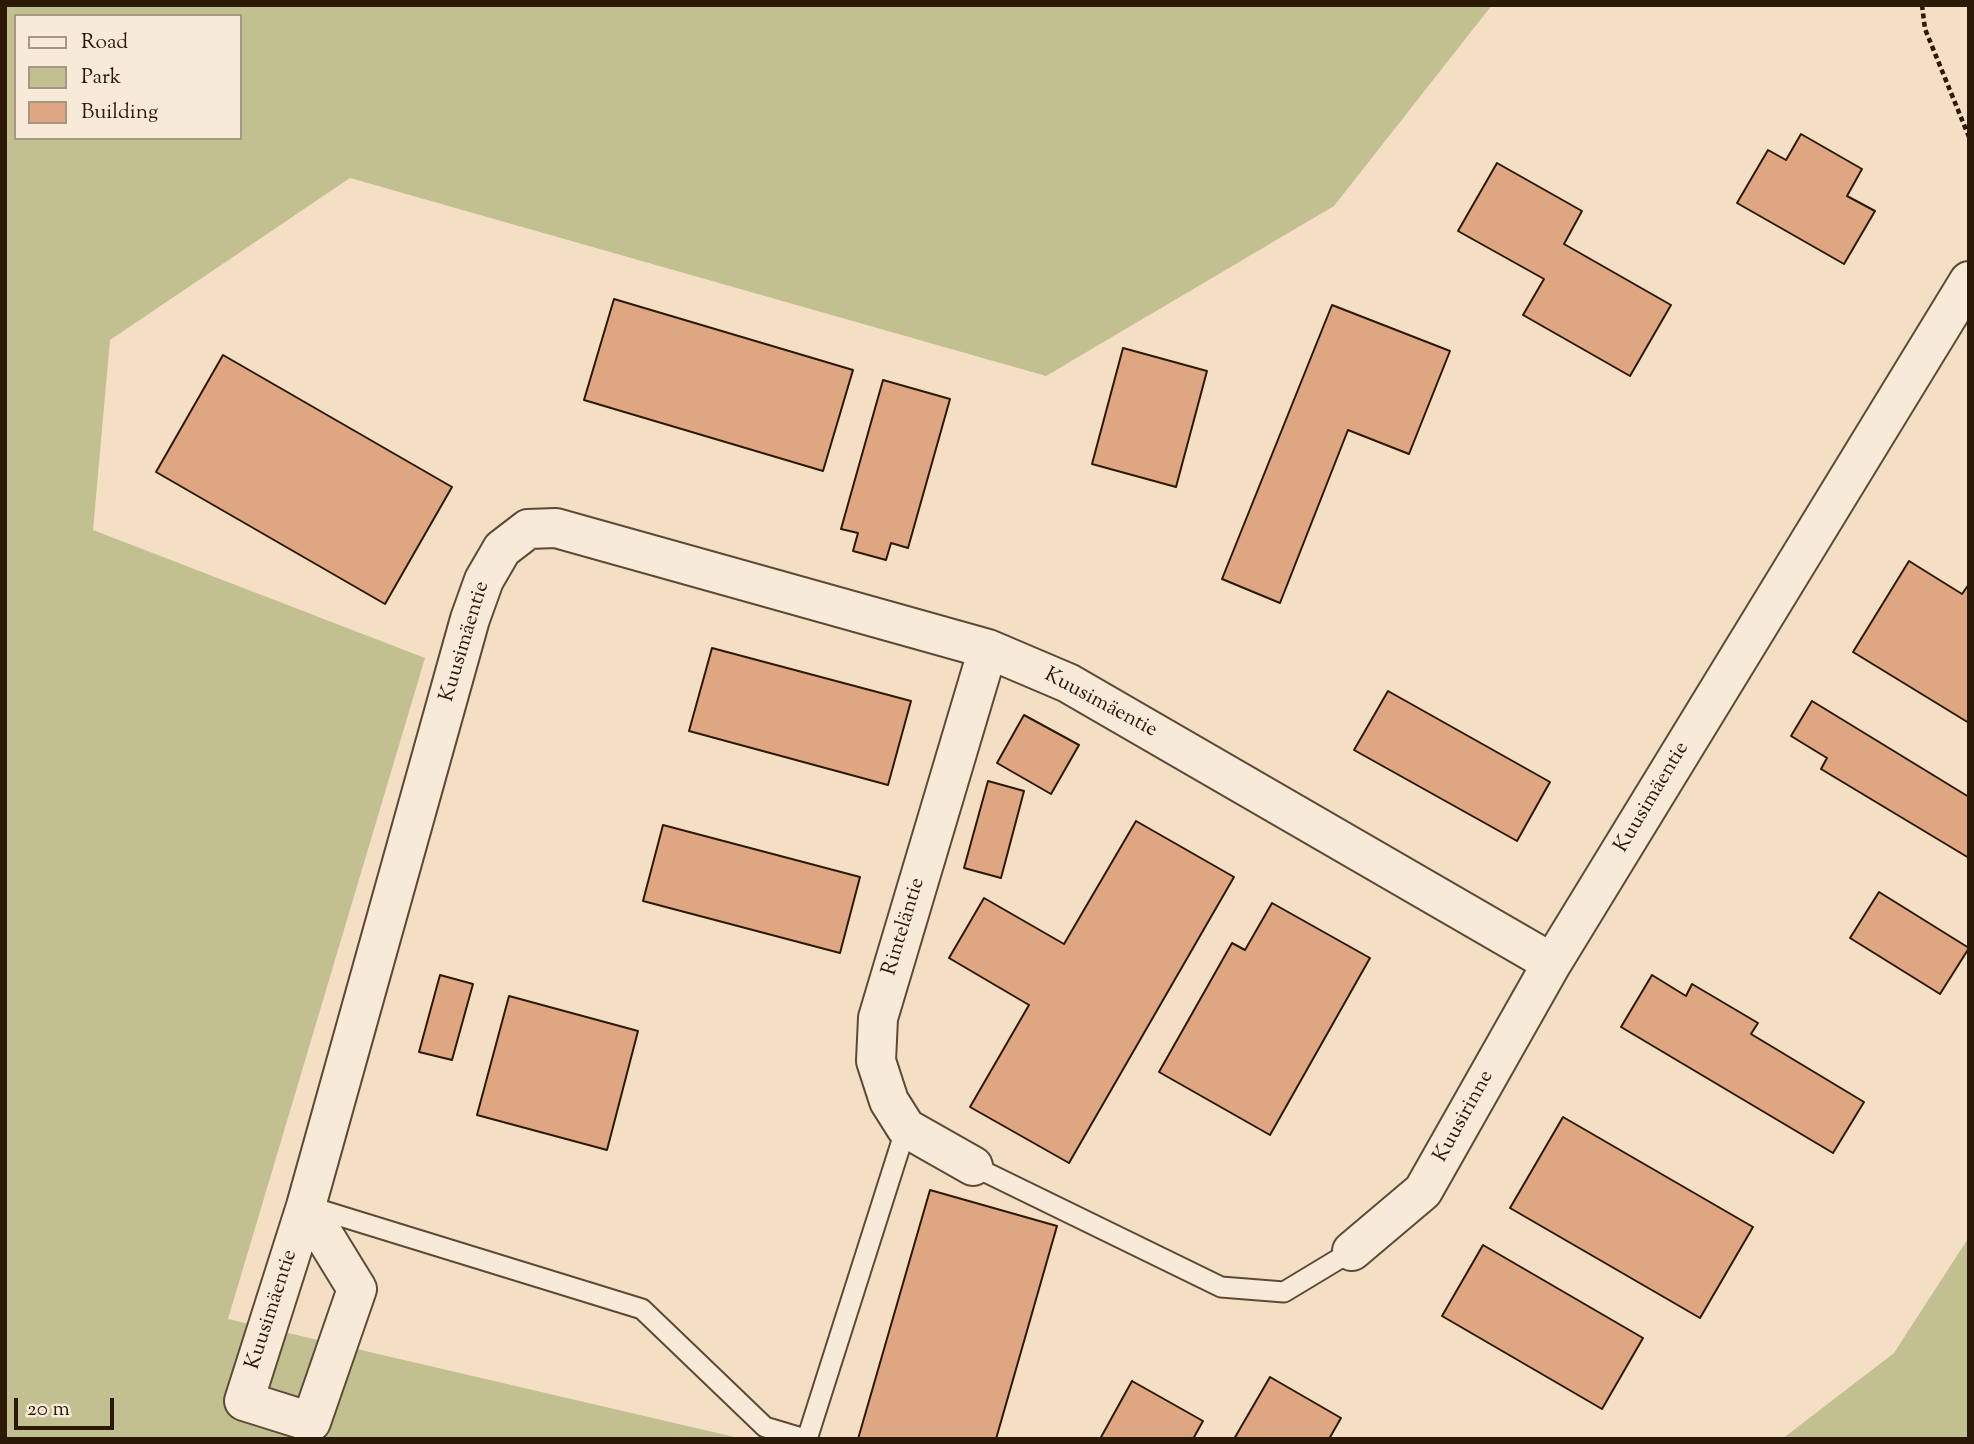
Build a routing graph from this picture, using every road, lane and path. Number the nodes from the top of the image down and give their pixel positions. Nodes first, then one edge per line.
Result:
1 (1922, 5) edge
2 (1969, 137) edge
3 (1969, 281) edge
4 (988, 649) junction
5 (1552, 963) junction
6 (906, 1128) junction
7 (973, 1166) joint
8 (306, 1206) junction
9 (1352, 1251) joint
10 (806, 1439) edge

1 - 2 path
3 - 5 street, Kuusimäentie
4 - 5 street, Kuusimäentie
4 - 6 street, Rinteläntie
4 - 8 street, Kuusimäentie
5 - 9 street, Kuusirinne
6 - 7 street, Rinteläntie
6 - 10 lane
7 - 9 lane
8 - 8 street, Kuusimäentie
8 - 10 lane

